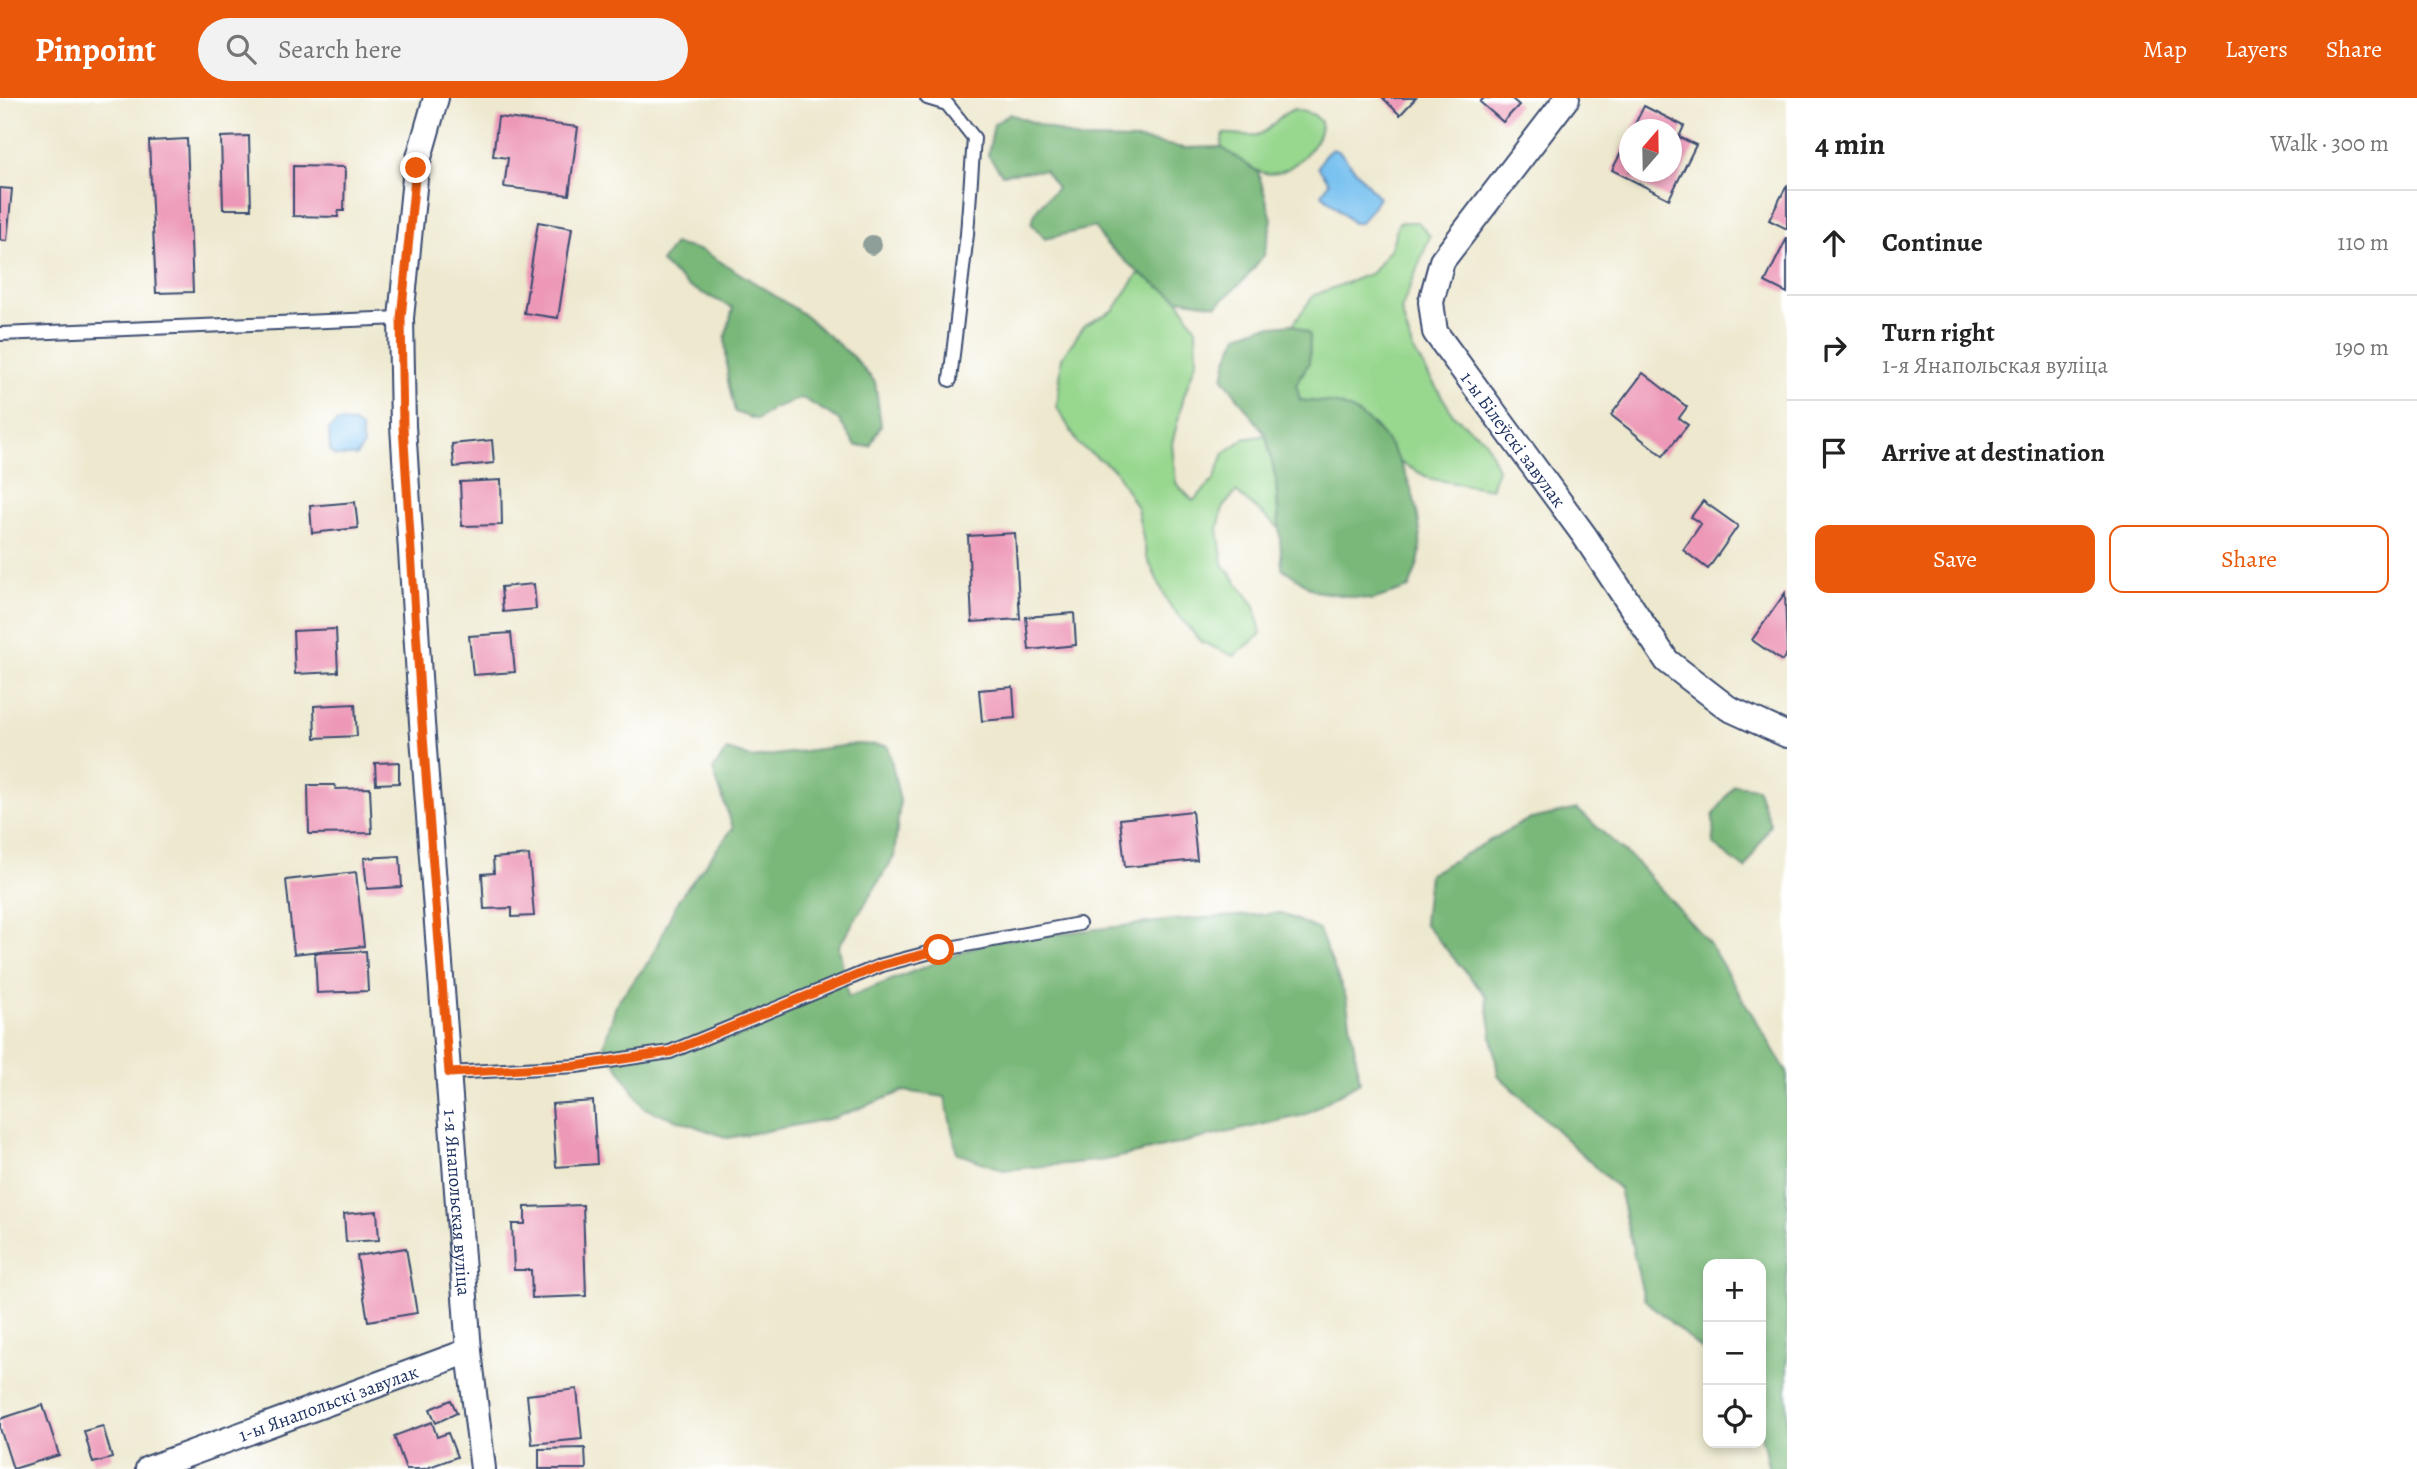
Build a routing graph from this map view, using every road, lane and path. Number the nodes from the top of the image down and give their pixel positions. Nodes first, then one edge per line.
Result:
1 (436, 98) edge
2 (927, 98) edge
3 (1567, 98) edge
4 (401, 318) junction
5 (0, 334) edge
6 (950, 380) dead end
7 (1787, 735) edge
8 (1079, 925) dead end
9 (449, 1073) junction
10 (469, 1351) junction
11 (148, 1469) edge
12 (483, 1469) edge

1 - 4 street, 1-я Янапольская вуліца
2 - 6 lane
3 - 7 street, 1-ы Білеўскі завулак
4 - 5 lane
4 - 9 street, 1-я Янапольская вуліца
8 - 9 lane
9 - 10 street, 1-я Янапольская вуліца
10 - 11 street, 1-ы Янапольскі завулак
10 - 12 street, 1-я Янапольская вуліца

